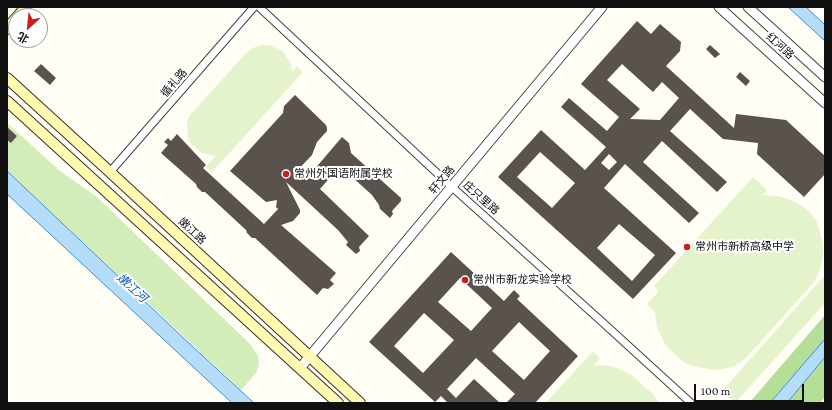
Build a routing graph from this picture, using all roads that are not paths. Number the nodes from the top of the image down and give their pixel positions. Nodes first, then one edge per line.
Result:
1 (254, 7) edge
2 (259, 7) edge
3 (602, 7) edge
4 (719, 7) edge
5 (748, 7) edge
6 (825, 77) edge
7 (7, 78) edge
8 (7, 101) edge
9 (825, 103) edge
10 (110, 172) junction
11 (452, 187) junction
12 (310, 357) junction
13 (300, 368) junction
14 (338, 403) edge
15 (360, 403) edge
16 (691, 403) edge

1 - 10 street, 循礼路
2 - 11 street, 庄只里路
3 - 11 street, 轩文路
4 - 9 street, 红河路
5 - 6 street, 红河路
7 - 10 main road, 嫩江路
8 - 13 main road
10 - 12 main road, 嫩江路
11 - 12 street, 轩文路
11 - 16 street, 庄只里路
12 - 13 street, 轩文路
12 - 15 main road, 嫩江路
13 - 14 main road

